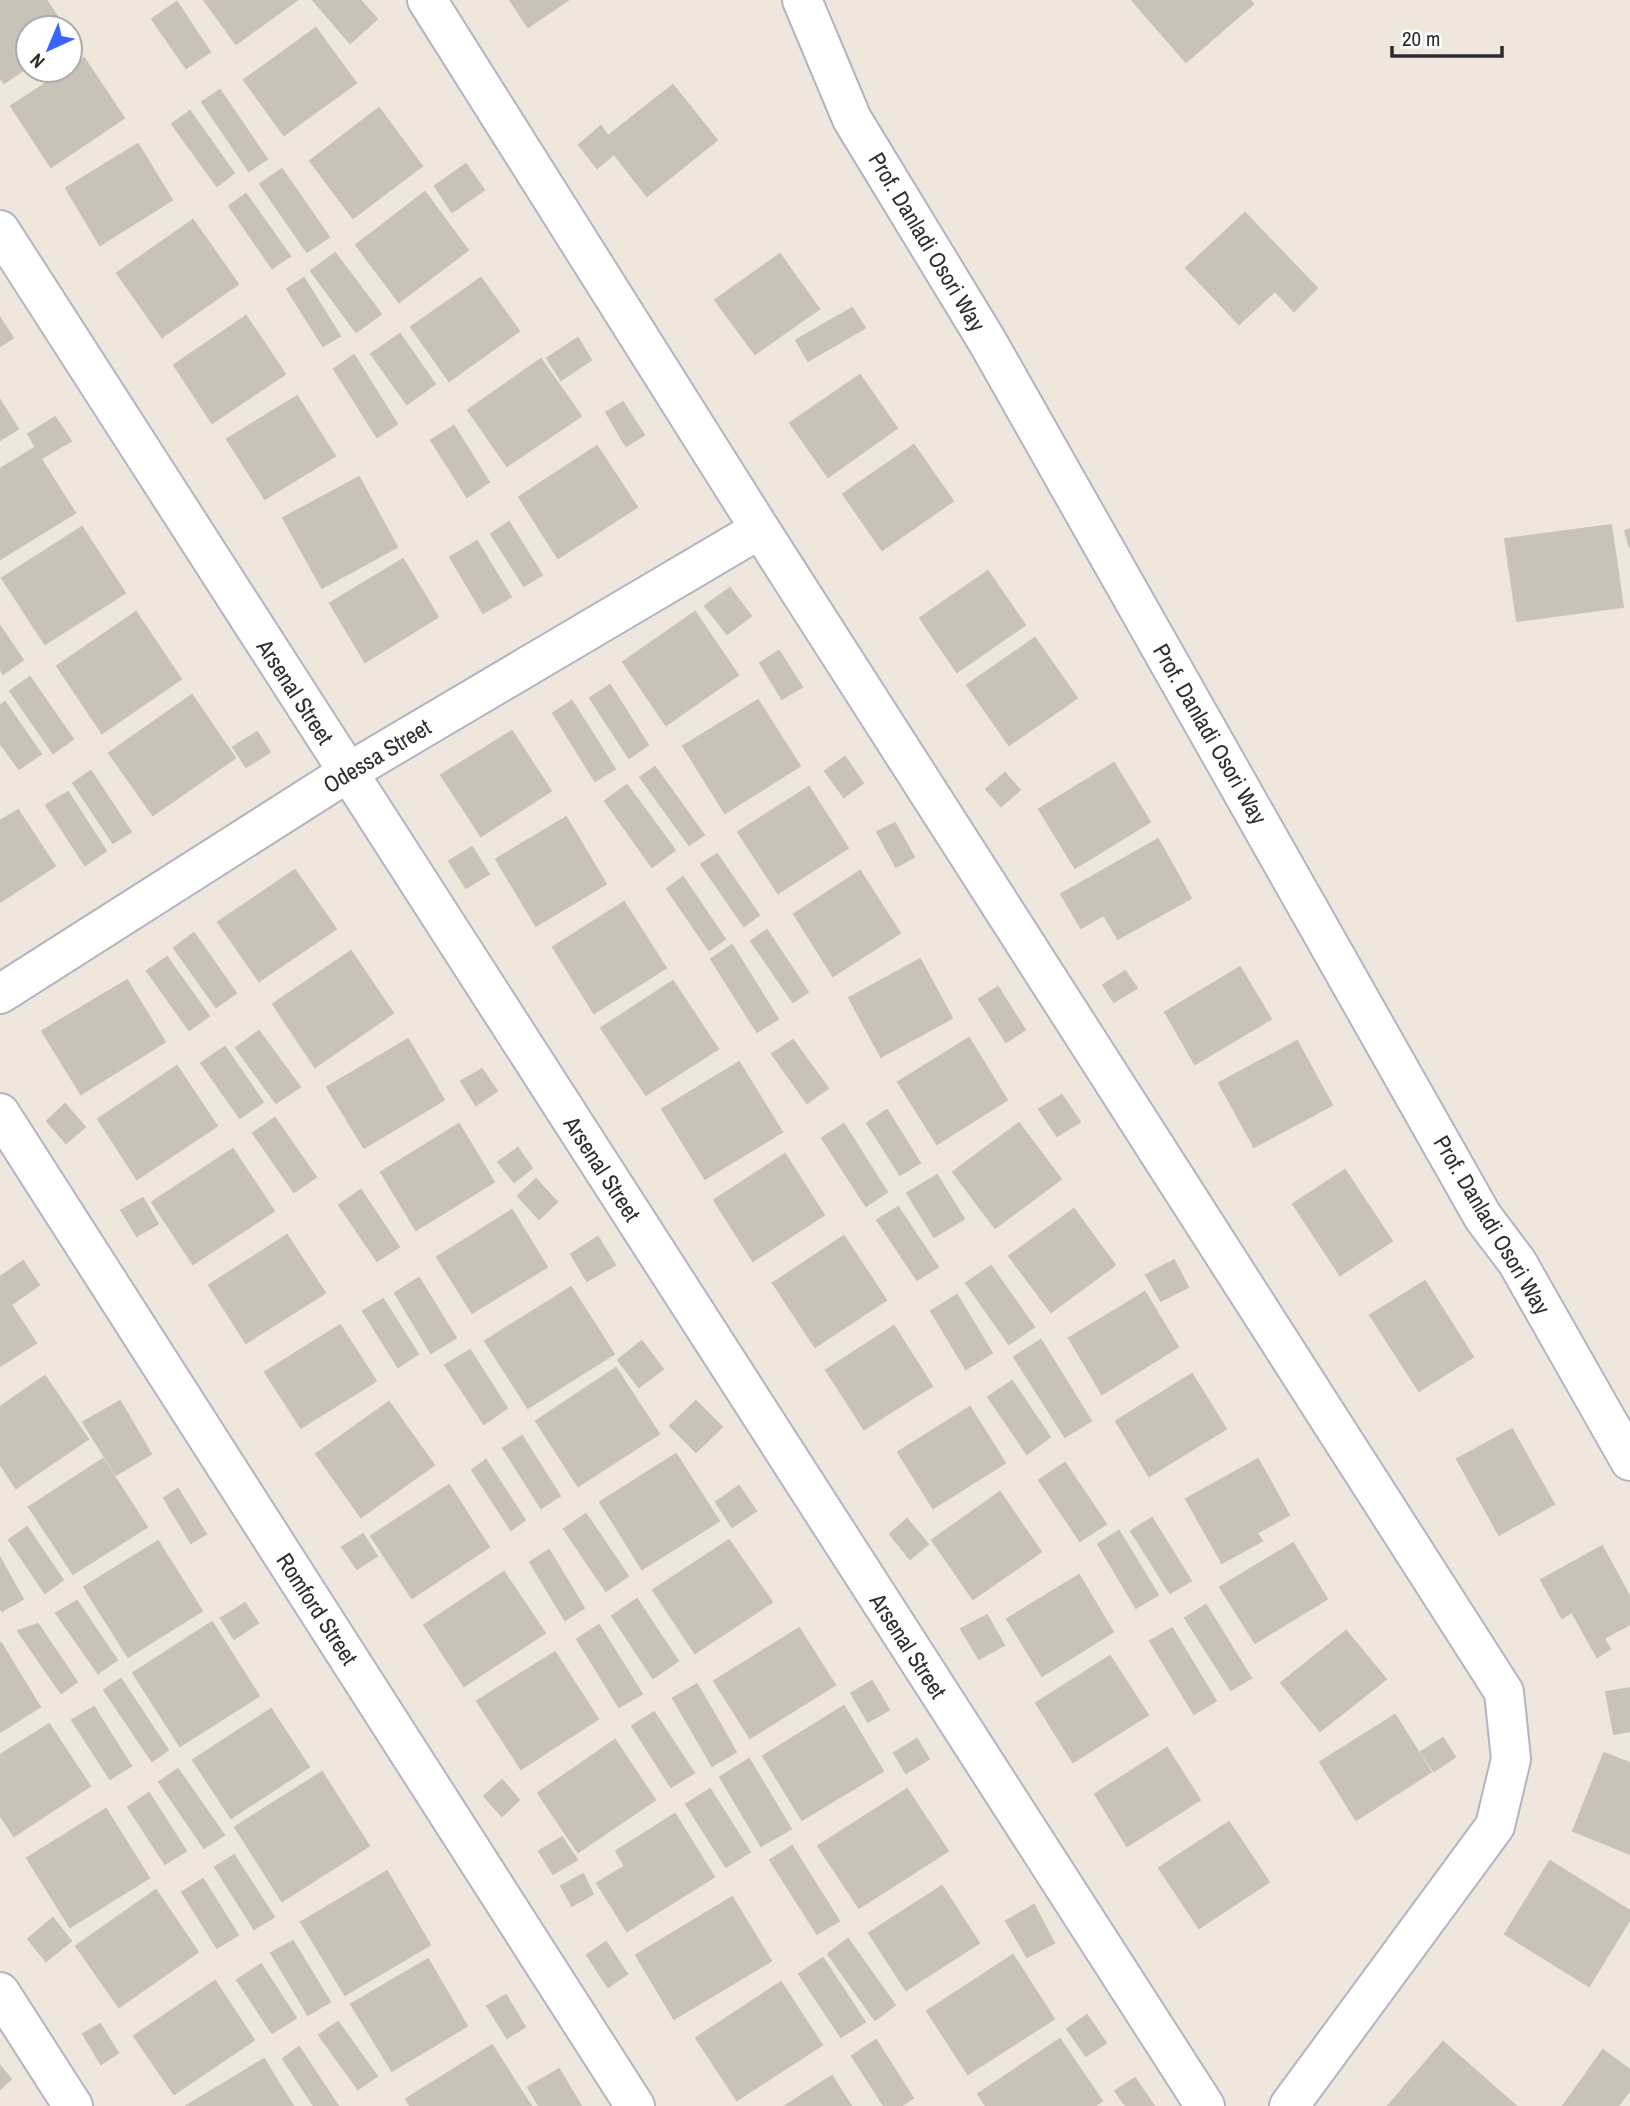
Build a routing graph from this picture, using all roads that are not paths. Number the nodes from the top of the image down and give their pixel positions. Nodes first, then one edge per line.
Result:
1 (427, 0) edge
2 (802, 0) edge
3 (0, 230) edge
4 (760, 528) junction
5 (347, 773) junction
6 (0, 994) edge
7 (0, 1113) edge
8 (1630, 1461) edge
9 (0, 1992) edge
10 (73, 2106) edge
11 (635, 2106) edge
12 (1205, 2106) edge
13 (1289, 2106) edge

1 - 4 street
2 - 8 street, Prof. Danladi Osori Way
3 - 5 street, Arsenal Street
4 - 5 street, Odessa Street
4 - 13 street
5 - 6 street, Odessa Street
5 - 12 street, Arsenal Street
7 - 11 street, Romford Street
9 - 10 street

